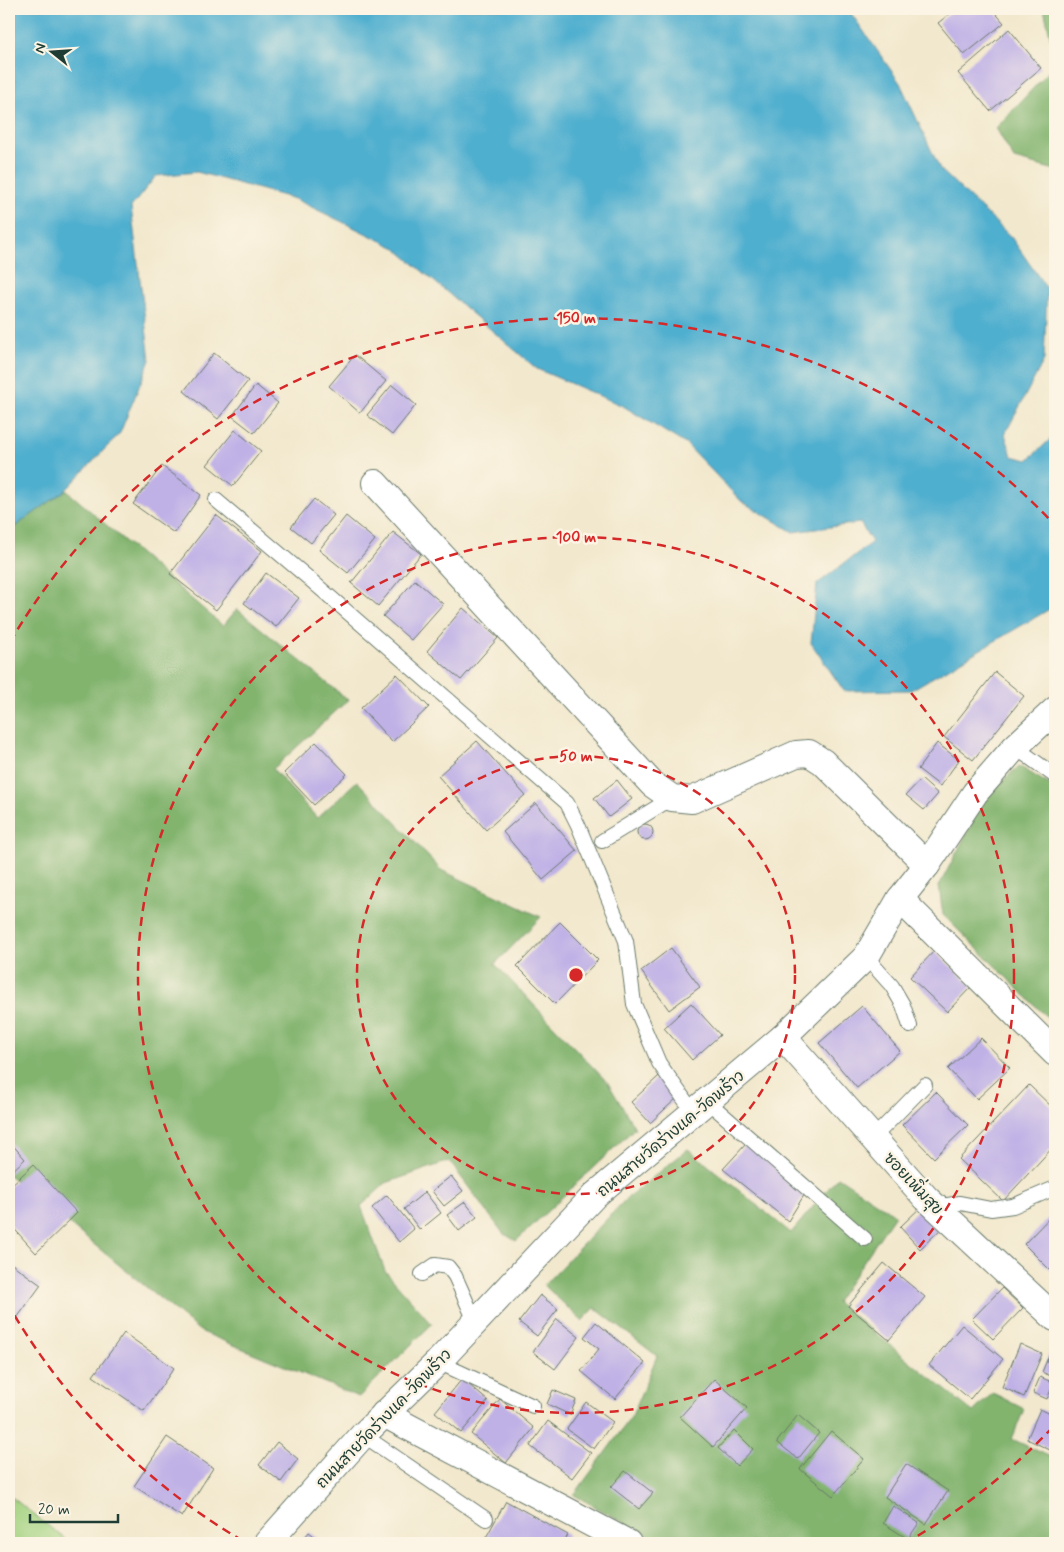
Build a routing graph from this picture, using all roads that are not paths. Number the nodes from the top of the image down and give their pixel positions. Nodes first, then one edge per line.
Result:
1 (375, 483) dead end
2 (216, 500) dead end
3 (1055, 710) edge
4 (1015, 748) junction
5 (1055, 776) edge
6 (672, 798) junction
7 (602, 841) dead end
8 (927, 865) junction
9 (900, 900) junction
10 (866, 957) junction
11 (910, 1026) dead end
12 (783, 1037) junction
13 (1055, 1053) edge
14 (925, 1085) dead end
15 (700, 1106) junction
16 (873, 1138) junction
17 (1055, 1188) edge
18 (936, 1207) junction
19 (865, 1239) dead end
20 (422, 1274) dead end
21 (1055, 1318) edge
22 (475, 1321) junction
23 (438, 1362) junction
24 (533, 1406) dead end
25 (384, 1414) junction
26 (363, 1436) junction
27 (486, 1519) dead end
28 (267, 1543) edge
29 (628, 1543) edge

1 - 6 street
2 - 15 lane
3 - 4 street, ถนนสายวัดร่างแค-วัดพร้าว
4 - 5 lane
4 - 8 street, ถนนสายวัดร่างแค-วัดพร้าว
6 - 7 lane
6 - 8 street
8 - 9 street, ถนนสายวัดร่างแค-วัดพร้าว
9 - 10 street, ถนนสายวัดร่างแค-วัดพร้าว
9 - 13 street
10 - 11 lane
10 - 12 street, ถนนสายวัดร่างแค-วัดพร้าว
12 - 15 street, ถนนสายวัดร่างแค-วัดพร้าว
12 - 16 street, ซอยเพิ่มสุข
14 - 16 lane
15 - 19 lane
15 - 22 street, ถนนสายวัดร่างแค-วัดพร้าว
16 - 18 street, ซอยเพิ่มสุข
17 - 18 lane
18 - 21 street, ซอยเพิ่มสุข
20 - 22 lane
22 - 23 street, ถนนสายวัดร่างแค-วัดพร้าว
23 - 24 lane
23 - 25 street, ถนนสายวัดร่างแค-วัดพร้าว
25 - 26 street, ถนนสายวัดร่างแค-วัดพร้าว
25 - 29 street
26 - 27 lane
26 - 28 street, ถนนสายวัดร่างแค-วัดพร้าว

